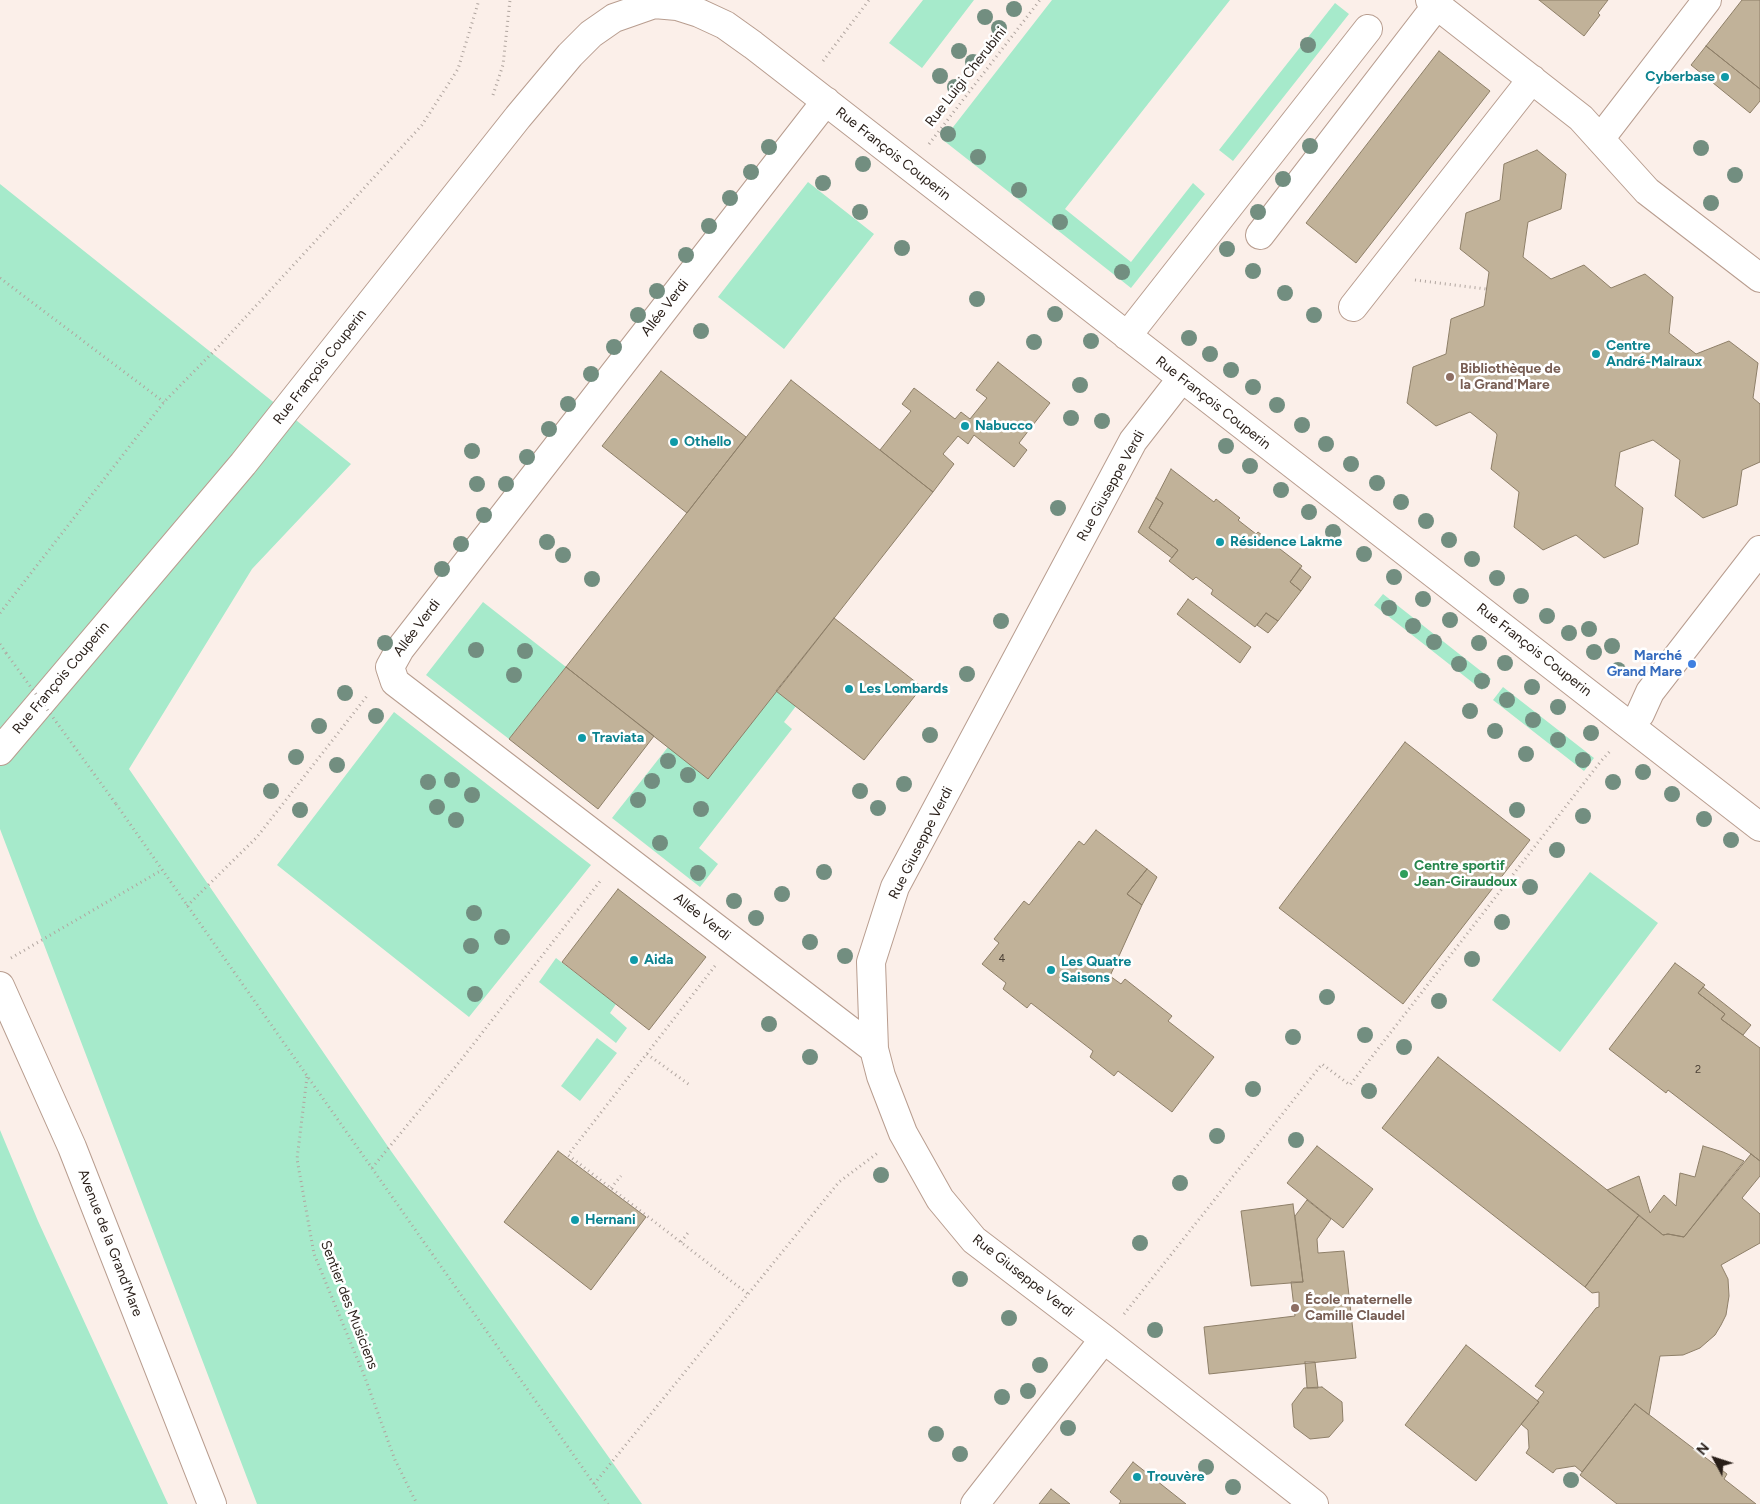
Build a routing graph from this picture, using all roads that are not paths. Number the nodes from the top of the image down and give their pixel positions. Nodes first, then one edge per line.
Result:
1 (1707, 0) edge
2 (652, 2) edge
3 (1434, 3) edge
4 (1368, 29) dead end
5 (1532, 79) junction
6 (826, 101) junction
7 (1600, 139) junction
8 (1260, 234) dead end
9 (1760, 278) edge
10 (1353, 307) dead end
11 (1127, 336) junction
12 (1182, 378) junction
13 (1760, 550) edge
14 (1640, 714) dead end
15 (0, 751) edge
16 (1760, 827) edge
17 (2, 974) edge
18 (874, 1049) junction
19 (1104, 1339) junction
20 (212, 1504) edge
21 (975, 1504) edge
22 (1314, 1504) edge

1 - 7 street
2 - 6 street, Rue François Couperin
2 - 15 street, Rue François Couperin
3 - 5 street
3 - 8 street
4 - 11 street
5 - 7 street
5 - 10 street
6 - 11 street, Rue François Couperin
6 - 18 street, Allée Verdi
7 - 9 street
11 - 12 street, Rue François Couperin
12 - 16 street, Rue François Couperin
12 - 18 street, Rue Giuseppe Verdi
13 - 14 street
17 - 20 street, Avenue de la Grand'Mare
18 - 19 street, Rue Giuseppe Verdi
19 - 21 street
19 - 22 street, Rue Giuseppe Verdi

